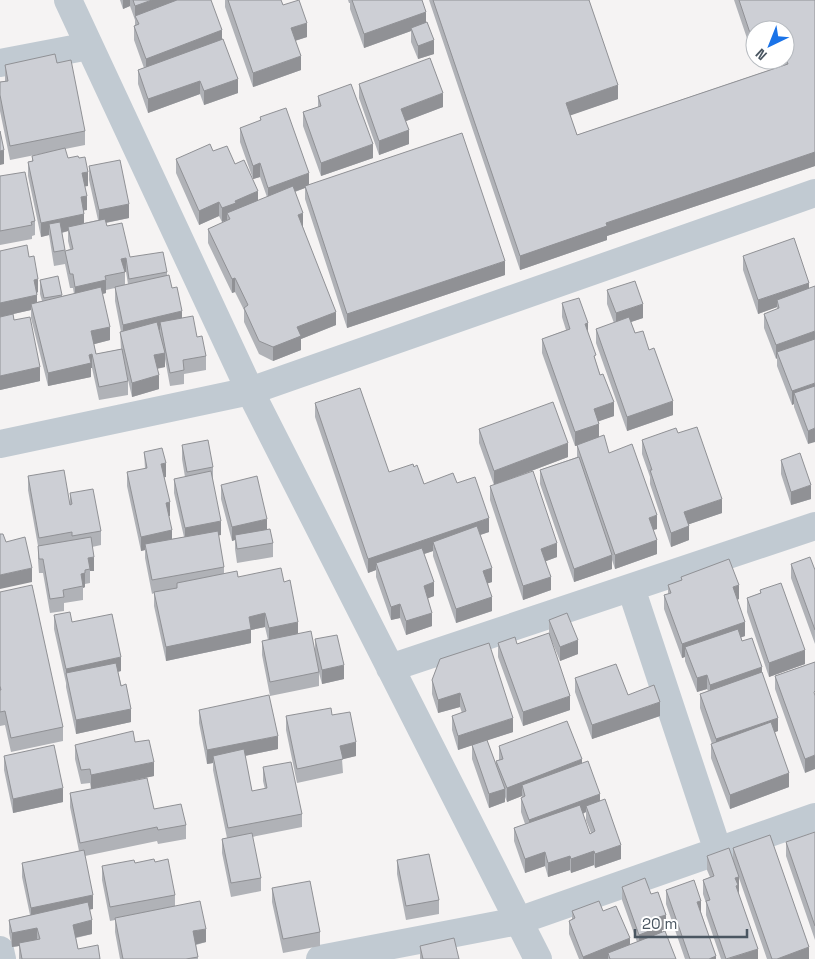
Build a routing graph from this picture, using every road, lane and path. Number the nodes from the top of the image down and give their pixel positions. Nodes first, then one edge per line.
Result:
1 (68, 0) edge
2 (89, 46) junction
3 (0, 63) edge
4 (815, 193) edge
5 (250, 391) junction
6 (0, 444) edge
7 (815, 526) edge
8 (630, 588) junction
9 (390, 668) junction
10 (815, 817) edge
11 (718, 851) junction
12 (518, 921) junction
13 (0, 950) edge
14 (2, 959) edge
15 (320, 959) edge
16 (538, 959) edge

1 - 2 street
2 - 3 street
2 - 5 street
4 - 5 street
5 - 6 street
5 - 9 street
7 - 8 street
8 - 9 street
8 - 11 street
9 - 12 street
10 - 11 street
11 - 12 street
12 - 15 street
12 - 16 street
13 - 14 street

